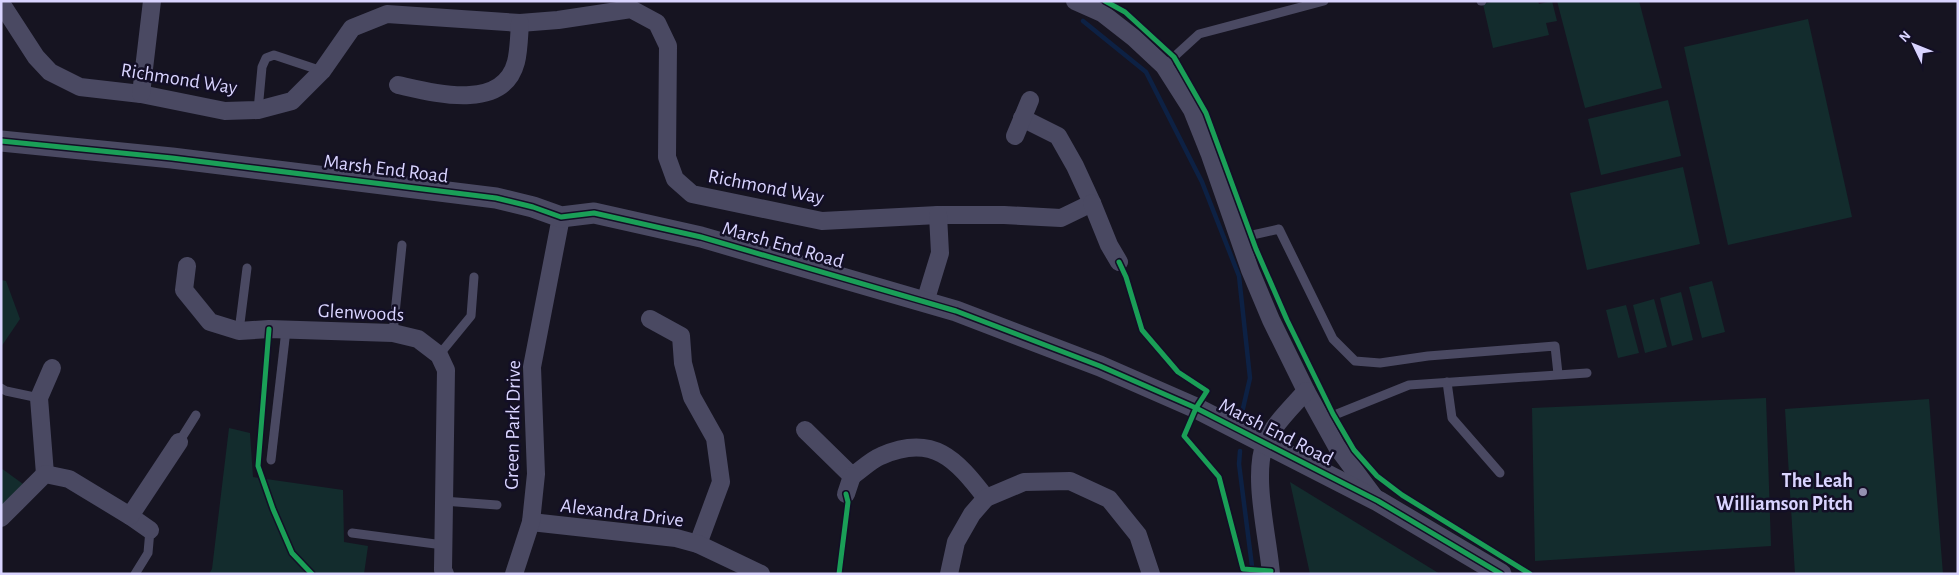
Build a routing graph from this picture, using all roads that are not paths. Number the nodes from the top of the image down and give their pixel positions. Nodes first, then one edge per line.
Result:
1 (152, 1) edge
2 (1075, 1) edge
3 (1324, 1) edge
4 (1, 3) edge
5 (520, 23) junction
6 (1164, 66) junction
7 (322, 71) junction
8 (398, 85) dead end
9 (141, 94) junction
10 (1030, 100) dead end
11 (258, 110) junction
12 (1022, 118) junction
13 (1015, 136) dead end
14 (1, 141) edge
15 (1092, 203) junction
16 (938, 215) junction
17 (561, 217) junction
18 (1239, 238) junction
19 (402, 245) dead end
20 (1119, 262) dead end
21 (186, 266) dead end
22 (247, 268) dead end
23 (474, 277) dead end
24 (925, 302) junction
25 (650, 319) dead end
26 (286, 330) junction
27 (239, 331) junction
28 (393, 333) junction
29 (439, 355) junction
30 (52, 368) dead end
31 (1587, 372) dead end
32 (1558, 374) junction
33 (1447, 382) junction
34 (1, 388) edge
35 (1306, 391) junction
36 (39, 398) junction
37 (196, 414) dead end
38 (1322, 420) junction
39 (805, 430) dead end
40 (179, 442) joint
41 (1265, 443) junction
42 (271, 460) dead end
43 (1500, 472) dead end
44 (45, 474) junction
45 (852, 476) junction
46 (846, 494) dead end
47 (986, 498) junction
48 (443, 500) junction
49 (1378, 502) junction
50 (497, 505) dead end
51 (130, 516) junction
52 (1, 518) edge
53 (531, 522) junction
54 (150, 530) joint
55 (352, 533) dead end
56 (698, 544) junction
57 (443, 546) junction
58 (134, 574) edge
59 (445, 574) edge
60 (514, 574) edge
61 (761, 574) edge
62 (949, 574) edge
63 (1151, 574) edge
64 (1271, 574) edge
65 (1501, 574) edge

1 - 9 street
2 - 6 street
3 - 6 lane
4 - 9 street, Richmond Way
5 - 7 street, Richmond Way
5 - 8 street
5 - 16 street, Richmond Way
6 - 18 street
7 - 11 street, Richmond Way
7 - 11 lane
9 - 11 street, Richmond Way
10 - 12 street
12 - 13 street
12 - 15 street
14 - 17 street, Marsh End Road
15 - 16 street, Richmond Way
15 - 20 street
16 - 24 street
17 - 24 street, Marsh End Road
17 - 53 street, Green Park Drive
18 - 32 lane
18 - 35 street
19 - 28 lane
21 - 27 street, Glenwoods
22 - 27 lane
23 - 29 lane
24 - 41 street, Marsh End Road
25 - 56 street
26 - 27 street, Glenwoods
26 - 28 street, Glenwoods
26 - 42 lane
28 - 29 street, Glenwoods
29 - 48 street
30 - 36 street
31 - 32 lane
32 - 33 lane
33 - 38 lane
33 - 43 lane
34 - 36 lane
35 - 38 street
35 - 41 street
36 - 44 street
37 - 40 lane
38 - 49 street
39 - 45 street
40 - 51 street
41 - 49 street, Marsh End Road
41 - 64 street
44 - 51 street
44 - 52 street
45 - 46 street
45 - 47 street
47 - 62 street
47 - 63 street
48 - 50 lane
48 - 57 street
49 - 65 street, Marsh End Road
51 - 54 street
53 - 56 street, Alexandra Drive
53 - 60 street, Green Park Drive
54 - 58 lane
55 - 57 lane
56 - 61 street, Alexandra Drive
57 - 59 street

